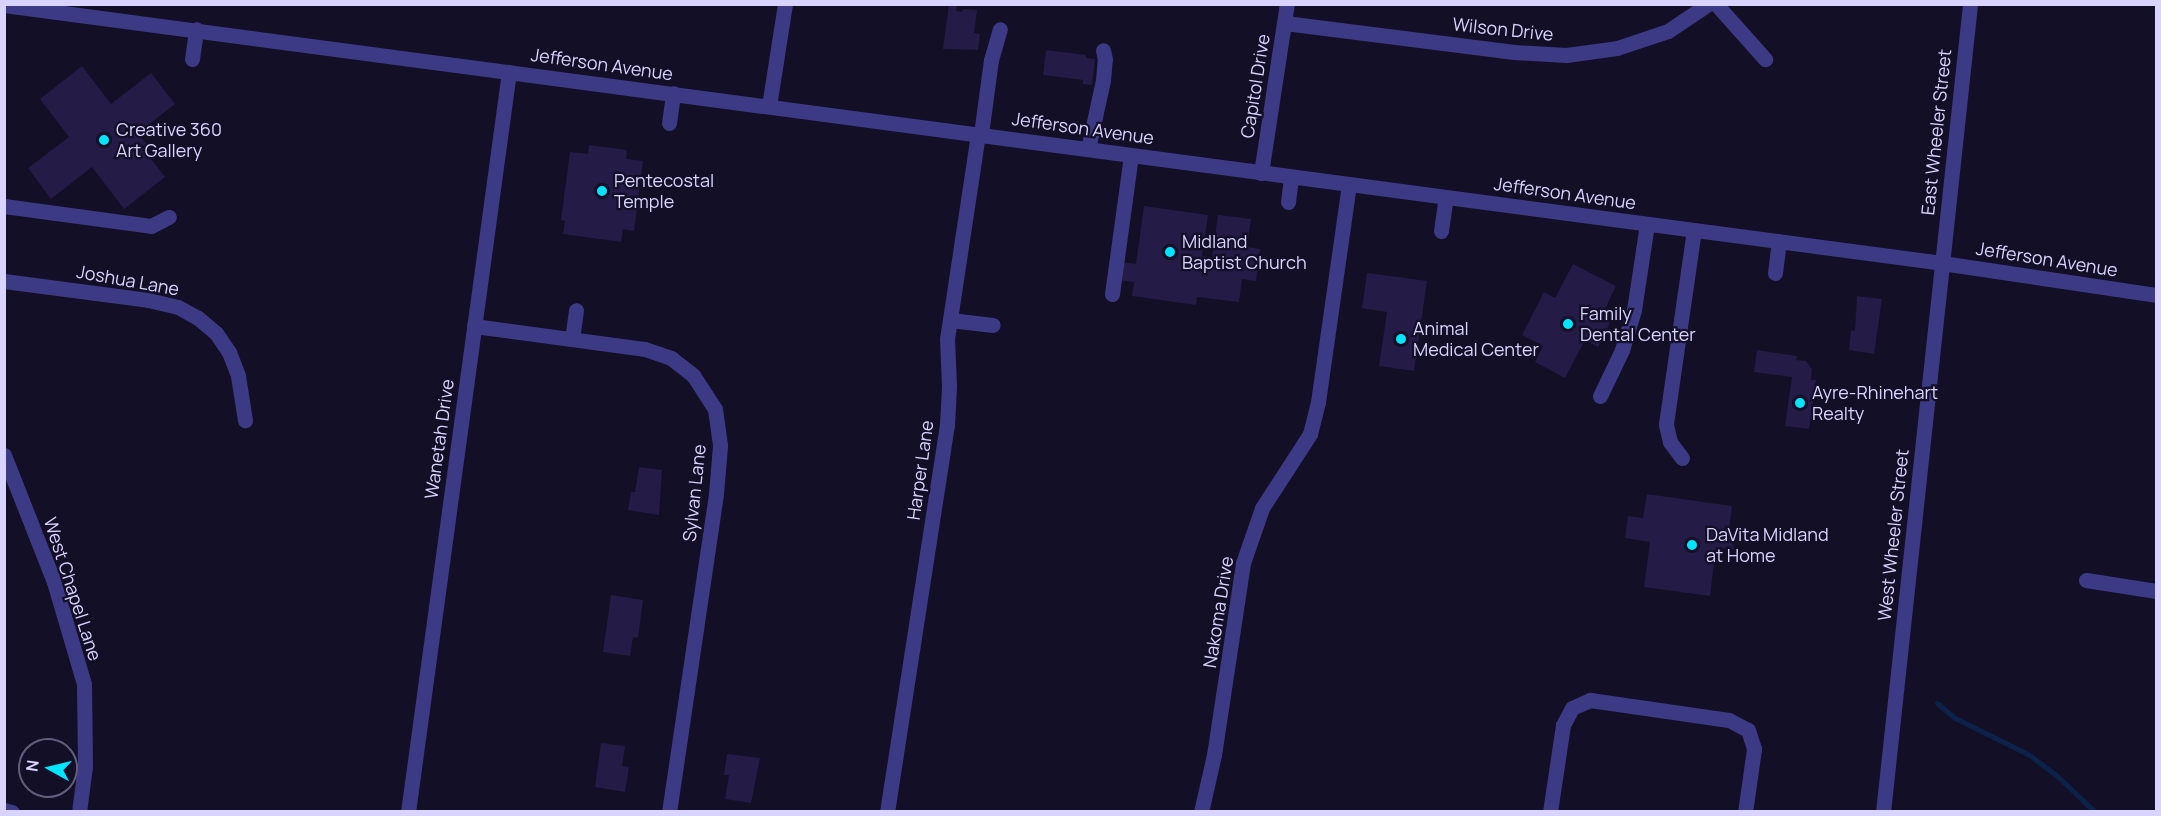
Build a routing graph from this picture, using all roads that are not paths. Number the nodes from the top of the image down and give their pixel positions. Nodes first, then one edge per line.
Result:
1 (785, 4) edge
2 (1287, 4) edge
3 (1708, 4) edge
4 (1716, 4) edge
5 (1970, 4) edge
6 (4, 5) edge
7 (1284, 22) junction
8 (196, 29) junction
9 (1000, 29) dead end
10 (1103, 50) dead end
11 (192, 59) dead end
12 (1765, 59) dead end
13 (509, 72) junction
14 (673, 93) junction
15 (769, 106) junction
16 (669, 123) dead end
17 (979, 134) junction
18 (1088, 149) junction
19 (1131, 154) junction
20 (1261, 173) junction
21 (1291, 177) junction
22 (1349, 185) junction
23 (1446, 197) junction
24 (1288, 202) dead end
25 (4, 206) edge
26 (169, 217) dead end
27 (1647, 224) junction
28 (1694, 230) junction
29 (1441, 231) dead end
30 (1779, 241) junction
31 (1942, 263) junction
32 (1774, 273) dead end
33 (4, 280) edge
34 (1110, 290) dead end
35 (2157, 295) edge
36 (576, 310) dead end
37 (950, 320) junction
38 (474, 326) junction
39 (993, 326) dead end
40 (572, 339) junction
41 (1600, 396) dead end
42 (245, 420) dead end
43 (4, 455) edge
44 (1682, 458) dead end
45 (2086, 580) dead end
46 (2157, 591) edge
47 (4, 810) edge
48 (12, 812) edge
49 (79, 812) edge
50 (408, 812) edge
51 (669, 812) edge
52 (887, 812) edge
53 (1201, 812) edge
54 (1550, 812) edge
55 (1745, 812) edge
56 (1883, 812) edge

1 - 15 street
2 - 7 street, Capitol Drive
3 - 7 street, Wilson Drive
4 - 12 street
5 - 31 street, East Wheeler Street
6 - 8 street, Jefferson Avenue
7 - 20 street, Capitol Drive
8 - 11 street
8 - 13 street, Jefferson Avenue
9 - 17 street, Harper Lane
10 - 18 street
13 - 14 street, Jefferson Avenue
13 - 38 street, Wanetah Drive
14 - 15 street, Jefferson Avenue
14 - 16 street
15 - 17 street, Jefferson Avenue
17 - 18 street, Jefferson Avenue
17 - 37 street, Harper Lane
18 - 19 street, Jefferson Avenue
19 - 20 street, Jefferson Avenue
19 - 34 street
20 - 21 street, Jefferson Avenue
21 - 22 street, Jefferson Avenue
21 - 24 street
22 - 23 street, Jefferson Avenue
22 - 53 street, Nakoma Drive
23 - 27 street, Jefferson Avenue
23 - 29 street
25 - 26 street
27 - 28 street, Jefferson Avenue
27 - 41 street
28 - 30 street, Jefferson Avenue
28 - 44 street
30 - 31 street, Jefferson Avenue
30 - 32 street
31 - 35 street, Jefferson Avenue
31 - 56 street, West Wheeler Street
33 - 42 street, Joshua Lane
36 - 40 street
37 - 39 street
37 - 52 street, Harper Lane
38 - 40 street, Sylvan Lane
38 - 50 street, Wanetah Drive
40 - 51 street, Sylvan Lane
43 - 49 street, West Chapel Lane
45 - 46 street
47 - 48 street
54 - 55 street

